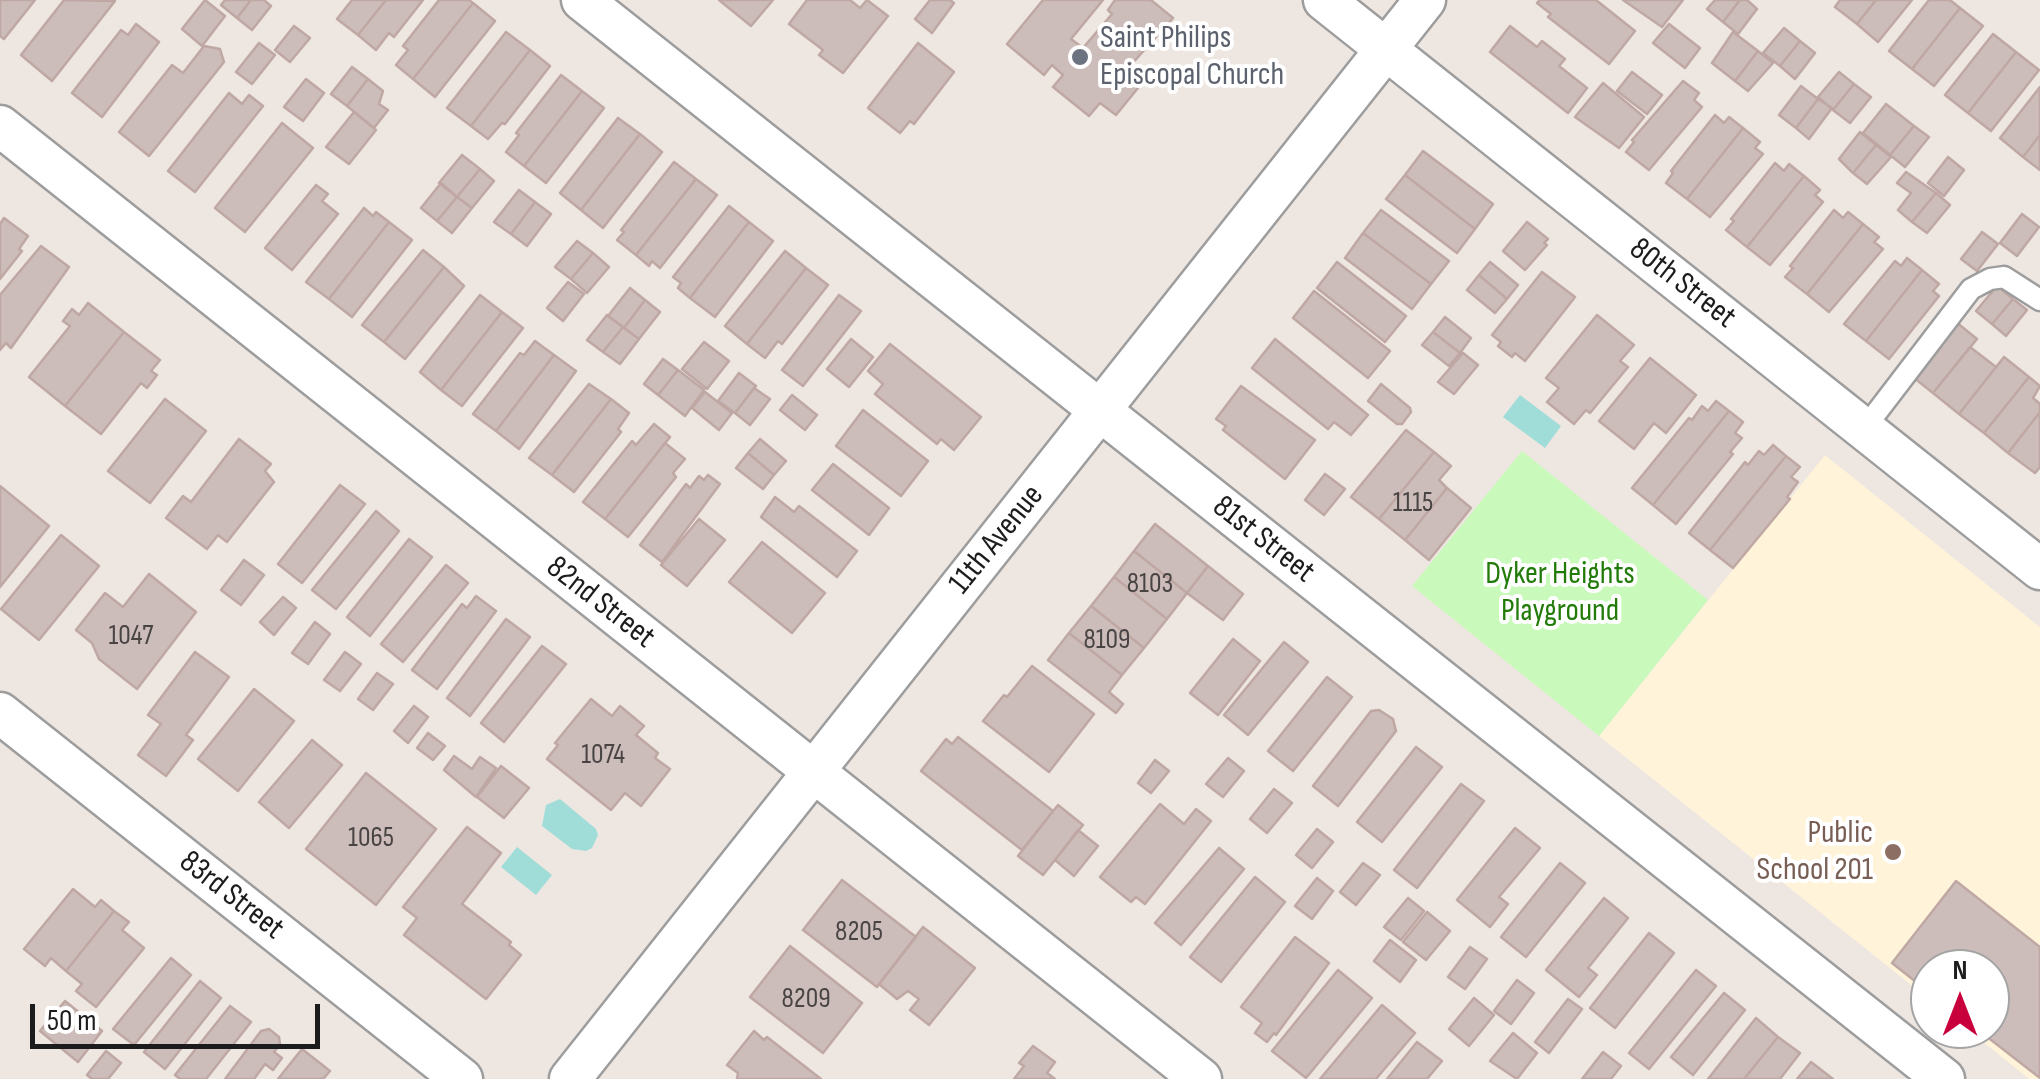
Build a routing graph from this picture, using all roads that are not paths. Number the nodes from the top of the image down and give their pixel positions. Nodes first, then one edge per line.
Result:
1 (582, 0) edge
2 (1324, 0) edge
3 (1424, 0) edge
4 (1386, 49) junction
5 (0, 126) edge
6 (2040, 300) edge
7 (1099, 411) junction
8 (1864, 429) junction
9 (2040, 568) edge
10 (0, 713) edge
11 (813, 772) junction
12 (462, 1079) edge
13 (570, 1079) edge
14 (1201, 1079) edge
15 (1944, 1079) edge

1 - 7 street, 81st Street
2 - 4 street, 80th Street
3 - 4 street, 11th Avenue
4 - 7 street, 11th Avenue
4 - 8 street, 80th Street
5 - 11 street, 82nd Street
6 - 8 lane
7 - 11 street, 11th Avenue
7 - 15 street, 81st Street
8 - 9 street, 80th Street
10 - 12 street, 83rd Street
11 - 13 street, 11th Avenue
11 - 14 street, 82nd Street

